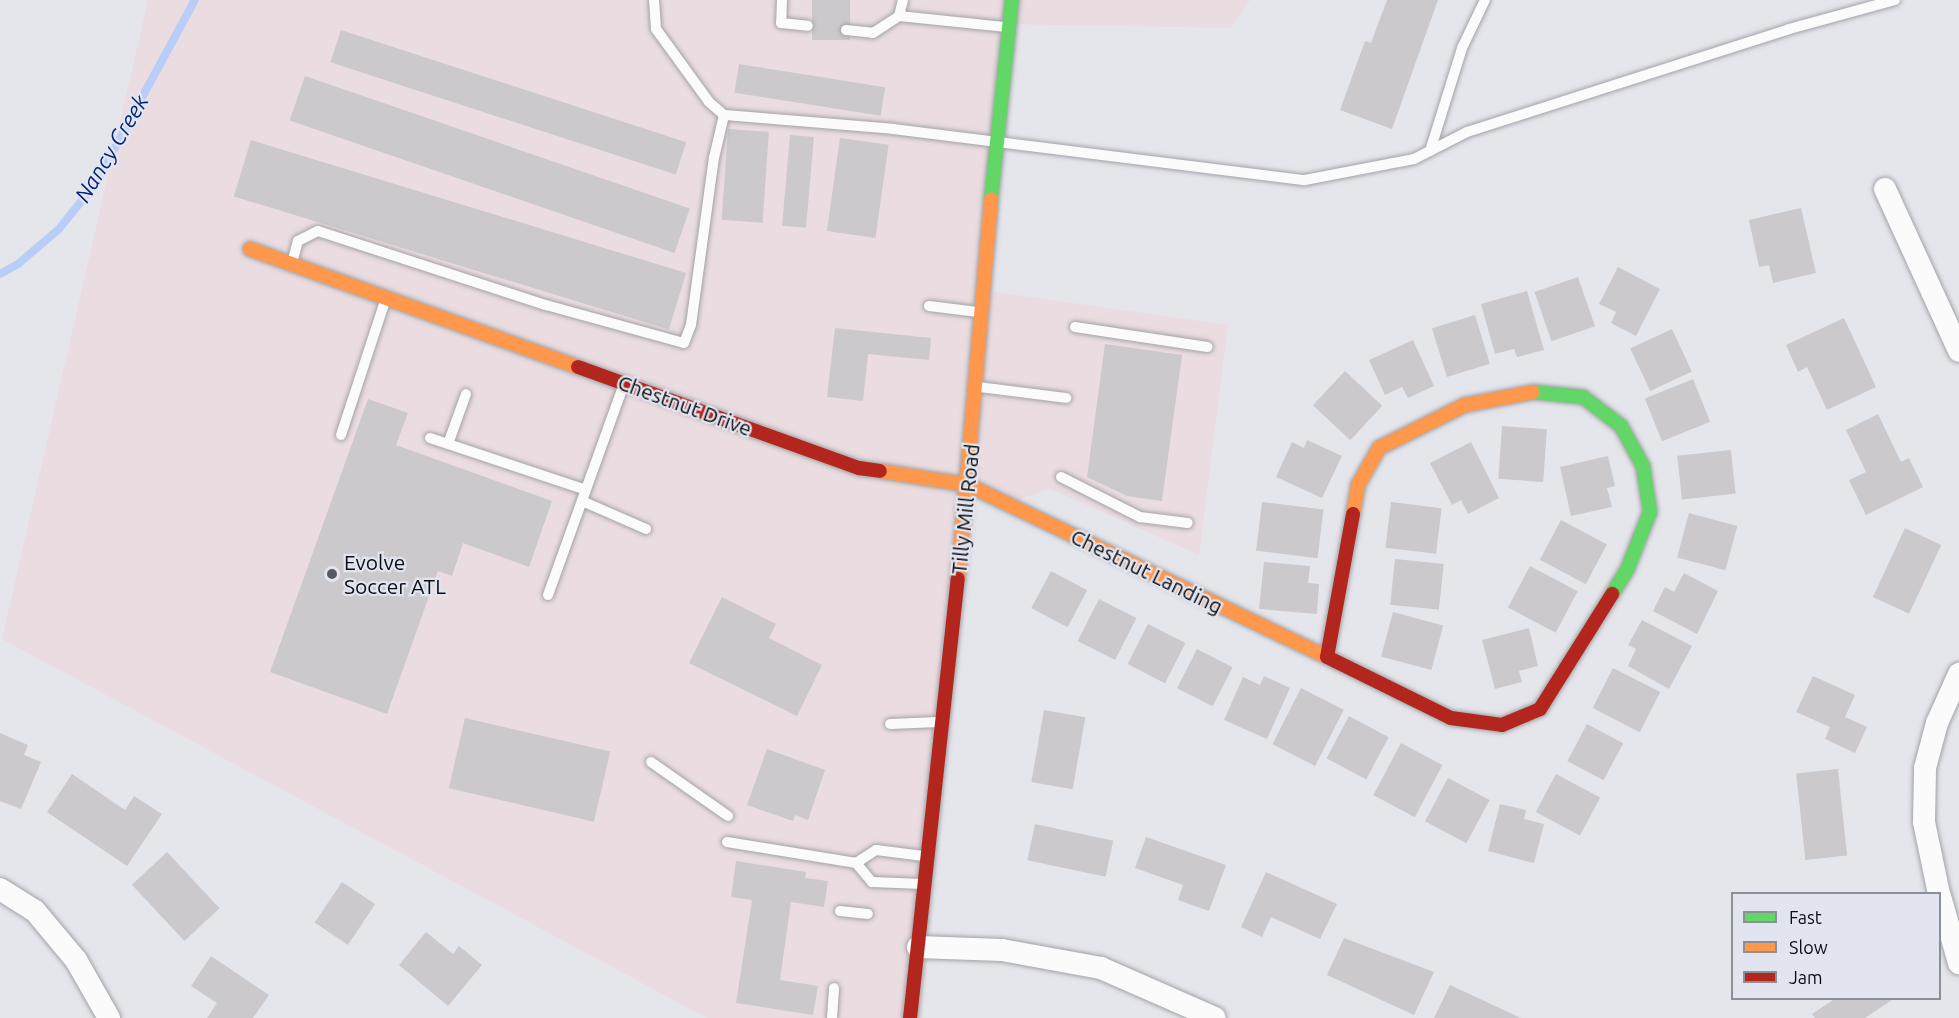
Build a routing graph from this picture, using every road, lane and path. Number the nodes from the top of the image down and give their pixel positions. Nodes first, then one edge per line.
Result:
1 (654, 0) edge
2 (782, 0) edge
3 (903, 0) edge
4 (1012, 0) edge
5 (1485, 0) edge
6 (1895, 0) edge
7 (899, 16) junction
8 (808, 26) dead end
9 (1009, 27) junction
10 (846, 30) dead end
11 (724, 115) junction
12 (995, 142) junction
13 (1430, 151) junction
14 (1885, 189) dead end
15 (250, 249) dead end
16 (292, 264) junction
17 (386, 297) junction
18 (928, 306) dead end
19 (982, 312) junction
20 (1075, 327) dead end
21 (1207, 347) dead end
22 (1959, 351) edge
23 (624, 384) junction
24 (976, 386) junction
25 (466, 394) dead end
26 (1066, 398) dead end
27 (341, 435) dead end
28 (430, 438) dead end
29 (448, 444) junction
30 (1061, 477) dead end
31 (968, 485) junction
32 (586, 490) junction
33 (582, 501) junction
34 (1188, 523) dead end
35 (646, 529) dead end
36 (548, 595) dead end
37 (1327, 657) junction
38 (1959, 674) edge
39 (943, 722) junction
40 (890, 724) dead end
41 (651, 762) dead end
42 (728, 816) dead end
43 (727, 842) dead end
44 (928, 856) junction
45 (856, 863) junction
46 (926, 884) junction
47 (0, 890) edge
48 (1938, 892) edge
49 (1941, 902) edge
50 (840, 911) dead end
51 (868, 914) dead end
52 (918, 947) junction
53 (1959, 963) edge
54 (834, 988) dead end
55 (109, 1018) edge
56 (832, 1018) edge
57 (910, 1018) edge
58 (1215, 1018) edge

1 - 11 lane
2 - 8 lane
3 - 7 lane
4 - 9 street, Tilly Mill Road
5 - 13 lane
6 - 13 lane
7 - 9 lane
7 - 10 lane
9 - 12 street, Tilly Mill Road
11 - 12 lane
11 - 16 lane
12 - 13 lane
12 - 19 street, Tilly Mill Road
14 - 22 street
15 - 16 street, Chestnut Drive
16 - 17 street, Chestnut Drive
17 - 23 street, Chestnut Drive
17 - 27 lane
18 - 19 lane
19 - 24 street, Tilly Mill Road
20 - 21 lane
23 - 31 street, Chestnut Drive
23 - 32 lane
24 - 26 lane
24 - 31 street, Tilly Mill Road
25 - 29 lane
28 - 29 lane
29 - 32 lane
30 - 34 lane
31 - 37 street, Chestnut Landing
31 - 39 street, Tilly Mill Road
32 - 33 lane
33 - 35 lane
33 - 36 lane
37 - 37 street, Chestnut Landing
38 - 48 street
39 - 40 lane
39 - 44 street, Tilly Mill Road
41 - 42 lane
43 - 45 lane
44 - 45 lane
44 - 46 street, Tilly Mill Road
45 - 46 lane
46 - 52 street, Tilly Mill Road
47 - 55 street
49 - 53 street
50 - 51 lane
52 - 57 street, Tilly Mill Road
52 - 58 street
54 - 56 lane

